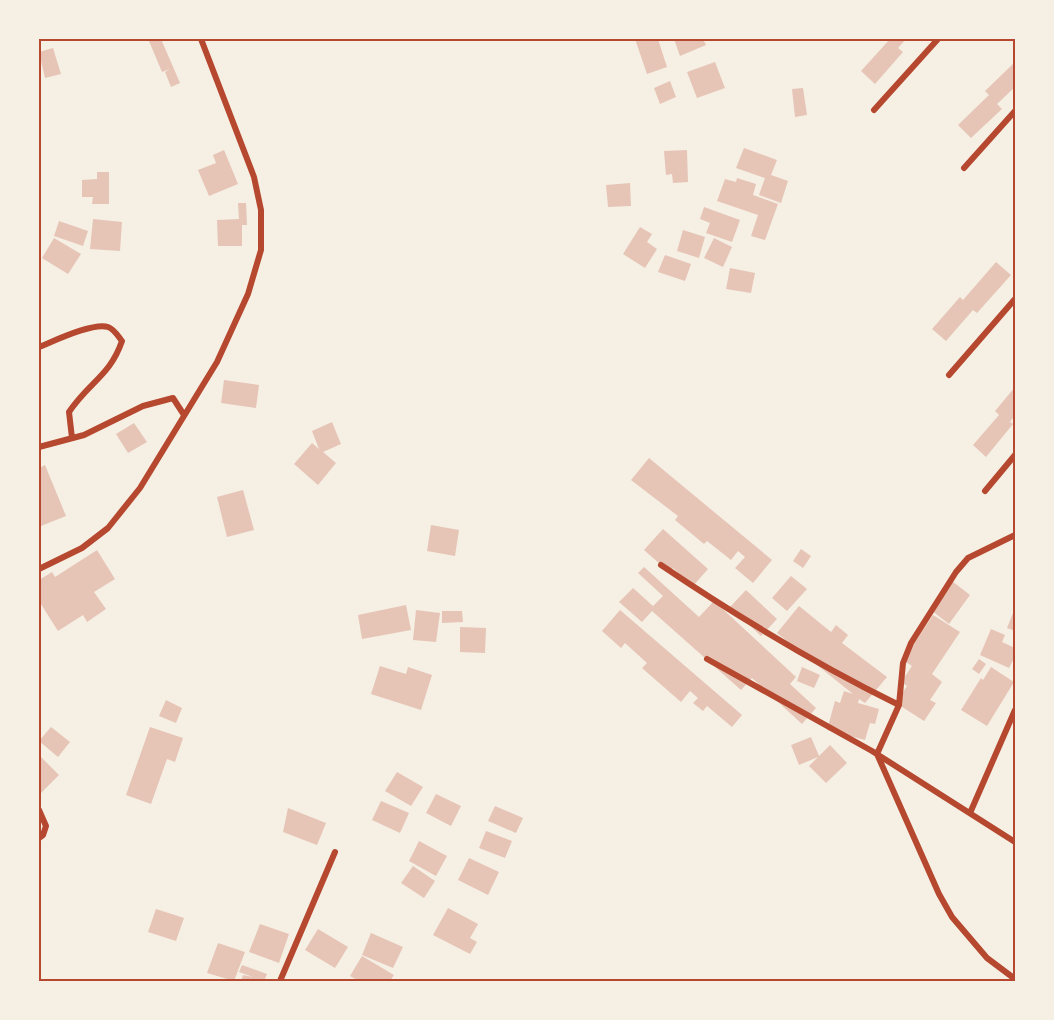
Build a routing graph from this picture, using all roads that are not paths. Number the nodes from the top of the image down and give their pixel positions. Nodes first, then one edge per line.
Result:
1 (201, 39) edge
2 (938, 39) edge
3 (874, 110) dead end
4 (1015, 111) edge
5 (964, 168) dead end
6 (1015, 299) edge
7 (39, 347) edge
8 (949, 375) dead end
9 (184, 416) junction
10 (72, 438) junction
11 (39, 447) edge
12 (1015, 454) edge
13 (985, 491) dead end
14 (1015, 535) edge
15 (662, 565) dead end
16 (39, 569) edge
17 (707, 659) dead end
18 (899, 705) junction
19 (1015, 710) edge
20 (877, 754) junction
21 (39, 810) edge
22 (970, 813) junction
23 (39, 838) edge
24 (1015, 842) edge
25 (334, 852) dead end
26 (1015, 979) edge
27 (280, 981) edge

1 - 9 street
2 - 3 street
4 - 5 street
6 - 8 street
7 - 10 street
9 - 10 street
9 - 16 street
10 - 11 street
12 - 13 street
14 - 18 street
15 - 18 street
17 - 20 street
18 - 20 street
19 - 22 street
20 - 22 street
20 - 26 street
21 - 23 street
22 - 24 street
25 - 27 street

